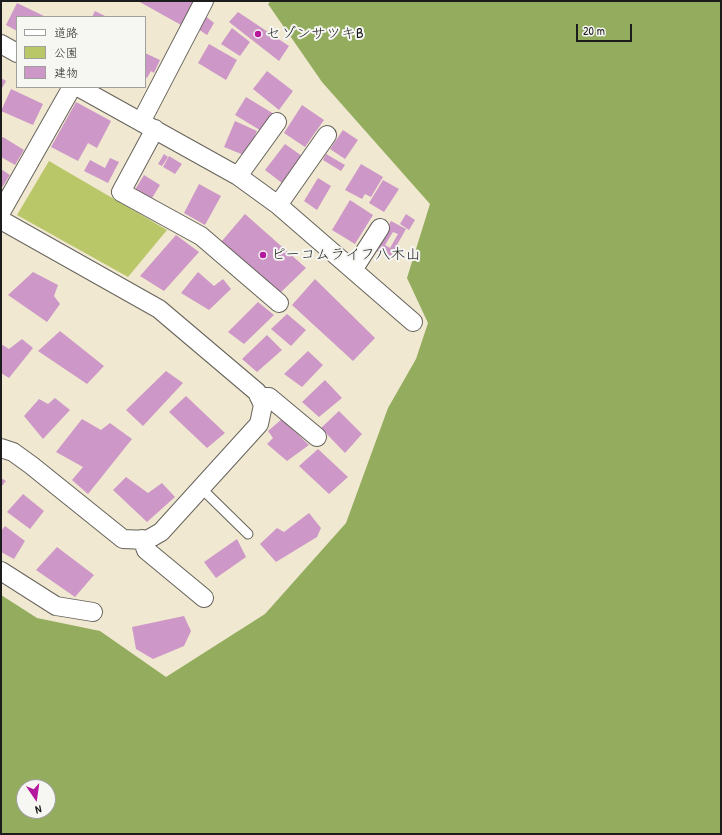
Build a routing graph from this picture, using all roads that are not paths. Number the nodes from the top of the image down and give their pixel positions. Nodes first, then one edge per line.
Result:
1 (204, 1) edge
2 (1, 44) edge
3 (16, 52) edge
4 (71, 88) edge
5 (80, 88) edge
6 (277, 122) dead end
7 (148, 125) junction
8 (327, 135) dead end
9 (238, 176) junction
10 (278, 205) junction
11 (1, 212) edge
12 (1, 220) edge
13 (380, 228) dead end
14 (353, 270) junction
15 (279, 303) dead end
16 (413, 322) dead end
17 (259, 396) junction
18 (317, 437) dead end
19 (1, 448) edge
20 (201, 488) junction
21 (248, 534) dead end
22 (142, 539) junction
23 (1, 571) edge
24 (204, 598) dead end
25 (93, 612) dead end

1 - 7 street
2 - 3 street
4 - 11 street
5 - 7 street
6 - 9 street
7 - 9 street
7 - 15 street
8 - 10 street
9 - 10 street
10 - 14 street
12 - 17 street
13 - 14 street
14 - 16 street
17 - 18 street
17 - 20 street
19 - 22 street
20 - 21 lane
20 - 22 street
22 - 24 street
23 - 25 street

